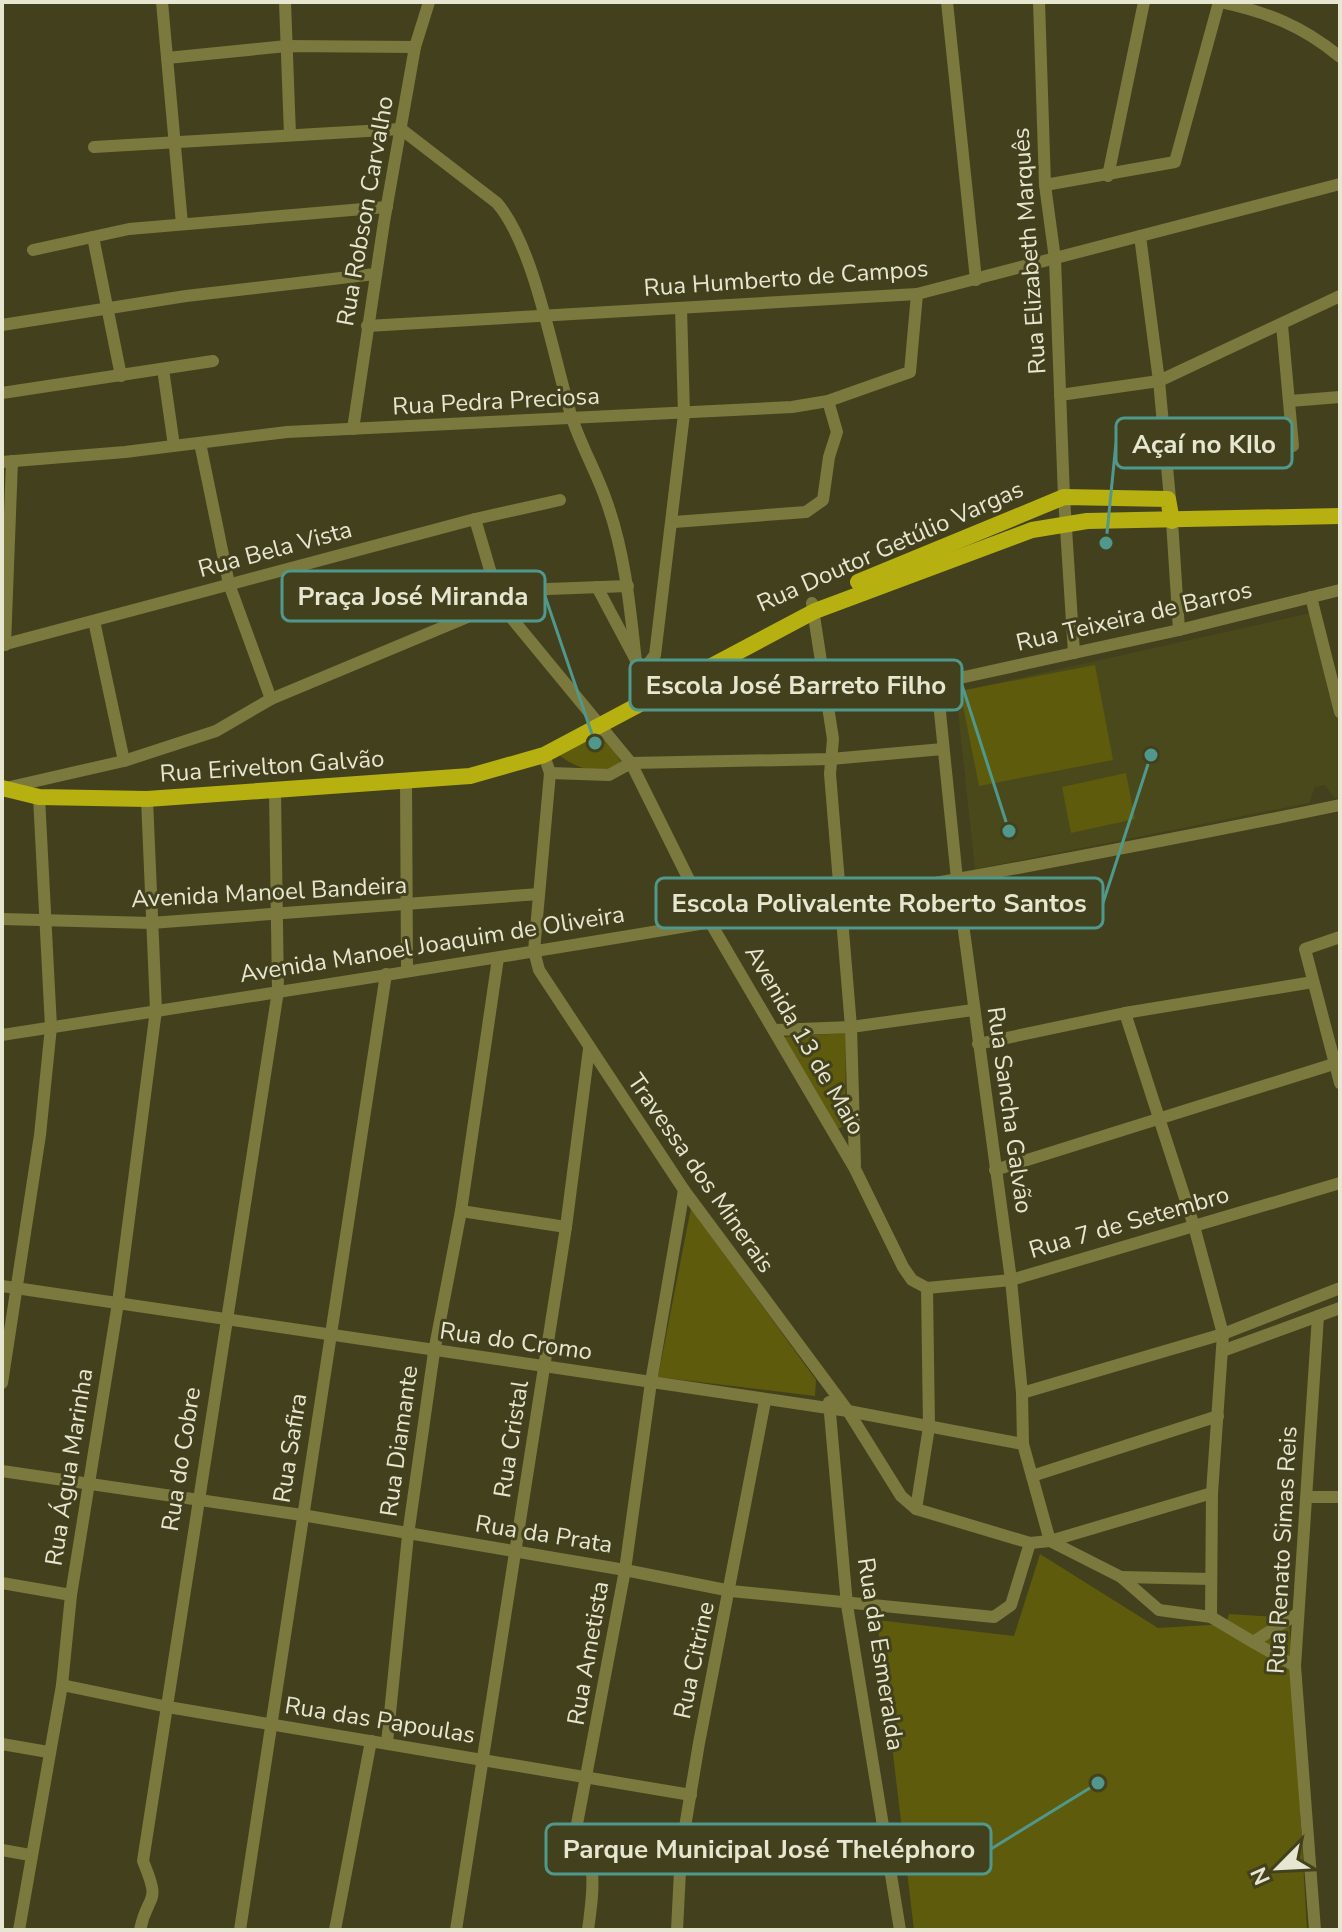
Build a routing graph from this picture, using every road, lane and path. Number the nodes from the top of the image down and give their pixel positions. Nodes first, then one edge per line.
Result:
1 (162, 2) edge
2 (285, 2) edge
3 (429, 2) edge
4 (947, 2) edge
5 (1039, 2) edge
6 (1144, 2) edge
7 (1220, 2) edge
8 (1260, 6) edge
9 (287, 46) junction
10 (415, 47) junction
11 (1340, 57) edge
12 (167, 58) junction
13 (401, 129) junction
14 (290, 135) junction
15 (175, 142) junction
16 (94, 147) dead end
17 (1108, 176) junction
18 (1340, 184) edge
19 (1045, 185) junction
20 (387, 207) junction
21 (182, 224) junction
22 (1140, 236) junction
23 (93, 237) junction
24 (33, 250) dead end
25 (1055, 259) junction
26 (375, 274) junction
27 (976, 280) junction
28 (917, 294) junction
29 (1340, 296) edge
30 (107, 307) junction
31 (681, 308) junction
32 (545, 317) junction
33 (2, 325) edge
34 (1282, 325) junction
35 (367, 326) junction
36 (213, 361) dead end
37 (163, 369) junction
38 (121, 376) junction
39 (1159, 381) junction
40 (2, 393) edge
41 (1060, 395) junction
42 (1340, 397) edge
43 (828, 401) junction
44 (1290, 401) junction
45 (684, 414) junction
46 (572, 418) junction
47 (353, 429) junction
48 (200, 443) junction
49 (174, 446) junction
50 (1293, 446) dead end
51 (7, 462) edge
52 (1064, 497) junction
53 (1087, 499) junction
54 (1166, 499) junction
55 (560, 500) dead end
56 (1340, 516) edge
57 (475, 519) junction
58 (1168, 520) junction
59 (1087, 521) junction
60 (674, 522) junction
61 (1066, 523) junction
62 (5, 536) edge
63 (229, 584) junction
64 (628, 586) junction
65 (597, 587) junction
66 (1340, 590) edge
67 (1311, 597) junction
68 (500, 604) junction
69 (813, 607) junction
70 (94, 621) junction
71 (1179, 630) junction
72 (4, 645) edge
73 (1074, 653) junction
74 (639, 667) junction
75 (937, 683) joint
76 (651, 694) junction
77 (271, 699) junction
78 (1340, 712) edge
79 (601, 722) junction
80 (943, 749) junction
81 (544, 755) junction
82 (831, 759) junction
83 (124, 761) junction
84 (631, 763) junction
85 (550, 773) junction
86 (406, 781) junction
87 (6, 787) edge
88 (275, 792) junction
89 (39, 797) junction
90 (147, 799) junction
91 (1340, 805) edge
92 (957, 879) junction
93 (539, 894) junction
94 (839, 899) junction
95 (407, 906) junction
96 (277, 912) junction
97 (2, 919) edge
98 (45, 921) junction
99 (710, 922) junction
100 (151, 923) junction
101 (1340, 937) edge
102 (534, 951) junction
103 (498, 958) junction
104 (407, 970) junction
105 (386, 974) junction
106 (1313, 982) junction
107 (278, 991) junction
108 (156, 1010) junction
109 (973, 1010) junction
110 (1125, 1013) junction
111 (51, 1027) junction
112 (851, 1027) junction
113 (776, 1030) junction
114 (2, 1035) edge
115 (978, 1044) junction
116 (589, 1049) junction
117 (1337, 1063) edge
118 (1340, 1083) edge
119 (1158, 1118) junction
120 (855, 1169) junction
121 (995, 1170) junction
122 (1340, 1183) edge
123 (684, 1190) junction
124 (461, 1211) junction
125 (1194, 1226) junction
126 (566, 1227) junction
127 (1011, 1280) junction
128 (2, 1286) edge
129 (927, 1288) junction
130 (1340, 1288) edge
131 (18, 1289) junction
132 (118, 1303) junction
133 (1340, 1308) edge
134 (1318, 1316) junction
135 (225, 1317) junction
136 (1223, 1334) junction
137 (329, 1337) junction
138 (1225, 1350) junction
139 (434, 1352) junction
140 (544, 1367) junction
141 (651, 1382) junction
142 (2, 1383) edge
143 (825, 1384) junction
144 (1022, 1393) junction
145 (765, 1401) junction
146 (831, 1410) junction
147 (848, 1411) junction
148 (1218, 1416) junction
149 (929, 1427) junction
150 (1023, 1444) junction
151 (2, 1471) edge
152 (1032, 1476) junction
153 (89, 1483) junction
154 (1212, 1493) junction
155 (1308, 1497) junction
156 (1340, 1497) edge
157 (197, 1499) junction
158 (916, 1509) junction
159 (302, 1515) junction
160 (408, 1535) junction
161 (1050, 1541) junction
162 (1030, 1543) junction
163 (516, 1551) junction
164 (625, 1570) junction
165 (1121, 1577) junction
166 (1211, 1579) junction
167 (2, 1583) edge
168 (731, 1591) junction
169 (71, 1595) junction
170 (847, 1605) junction
171 (1297, 1614) junction
172 (1211, 1617) junction
173 (1253, 1642) junction
174 (1295, 1666) junction
175 (62, 1685) junction
176 (168, 1707) junction
177 (271, 1725) junction
178 (371, 1741) junction
179 (387, 1743) junction
180 (2, 1744) edge
181 (48, 1752) junction
182 (484, 1759) junction
183 (588, 1779) junction
184 (691, 1795) junction
185 (2, 1850) edge
186 (30, 1855) junction
187 (19, 1930) edge
188 (140, 1930) edge
189 (240, 1930) edge
190 (335, 1930) edge
191 (456, 1930) edge
192 (588, 1930) edge
193 (677, 1930) edge
194 (900, 1930) edge
195 (1315, 1930) edge

1 - 12 street
2 - 9 street
3 - 10 street, Rua Robson Carvalho
4 - 27 street
5 - 19 street, Rua Elizabeth Marquês
6 - 17 street
7 - 8 street
7 - 17 street
8 - 11 street
9 - 10 street
9 - 12 street
9 - 14 street
10 - 13 street, Rua Robson Carvalho
12 - 15 street
13 - 14 street
13 - 20 street, Rua Robson Carvalho
13 - 32 street
14 - 15 street
15 - 16 street
15 - 21 street
17 - 19 street
18 - 22 street, Rua Humberto de Campos
19 - 25 street, Rua Elizabeth Marquês
20 - 21 street
20 - 26 street, Rua Robson Carvalho
21 - 23 street
22 - 25 street, Rua Humberto de Campos
22 - 39 street
23 - 24 street
23 - 30 street
25 - 27 street, Rua Humberto de Campos
25 - 41 street, Rua Elizabeth Marquês
26 - 30 street
26 - 35 street, Rua Robson Carvalho
27 - 28 street, Rua Humberto de Campos
28 - 31 street, Rua Humberto de Campos
28 - 43 street, Rua Pedra Preciosa
29 - 34 street
30 - 33 street
30 - 38 street
31 - 32 street, Rua Humberto de Campos
31 - 45 street
32 - 35 street, Rua Humberto de Campos
32 - 46 street
34 - 39 street
34 - 44 street
35 - 47 street, Rua Robson Carvalho
36 - 37 street
37 - 38 street
37 - 49 street
38 - 40 street
39 - 41 street
39 - 54 street
41 - 52 street, Rua Elizabeth Marquês
42 - 44 street
43 - 45 street, Rua Pedra Preciosa
43 - 60 street
44 - 50 street
45 - 46 street, Rua Pedra Preciosa
45 - 60 street
46 - 47 street, Rua Pedra Preciosa
46 - 64 street
47 - 48 street, Rua Pedra Preciosa
48 - 49 street, Rua Pedra Preciosa
48 - 63 street
49 - 51 street, Rua Pedra Preciosa
51 - 62 street
52 - 53 main road, Rua Doutor Getúlio Vargas
52 - 61 street, Rua Elizabeth Marquês
52 - 69 main road, Rua Doutor Getúlio Vargas
53 - 54 main road, Rua Doutor Getúlio Vargas
53 - 59 main road
54 - 58 main road
55 - 57 street, Rua Bela Vista
56 - 58 main road, Rua Doutor Getúlio Vargas
57 - 63 street, Rua Bela Vista
57 - 68 street
58 - 59 main road, Rua Doutor Getúlio Vargas
58 - 71 street
59 - 61 main road, Rua Doutor Getúlio Vargas
60 - 74 street
61 - 69 main road, Rua Doutor Getúlio Vargas
61 - 73 street, Rua Elizabeth Marquês
62 - 72 street
63 - 70 street, Rua Bela Vista
63 - 77 street
64 - 65 street
64 - 74 street
65 - 68 street
65 - 74 street
66 - 67 street, Rua Teixeira de Barros
67 - 71 street, Rua Teixeira de Barros
67 - 78 street
68 - 77 street
68 - 79 street, Avenida 13 de Maio
69 - 76 main road, Rua Doutor Getúlio Vargas
69 - 82 street
70 - 72 street, Rua Bela Vista
70 - 83 street
71 - 73 street, Rua Teixeira de Barros
73 - 75 street, Rua Teixeira de Barros
74 - 76 street
75 - 80 street, Rua Sancha Galvão
76 - 79 main road, Rua Doutor Getúlio Vargas
77 - 83 street
79 - 81 main road, Rua Doutor Getúlio Vargas
79 - 84 street, Avenida 13 de Maio
80 - 82 street
80 - 92 street, Rua Sancha Galvão
81 - 85 street
81 - 86 main road, Rua Erivelton Galvão
82 - 84 street
82 - 94 street
83 - 87 street
84 - 85 street
84 - 99 street, Avenida 13 de Maio
85 - 93 street
86 - 88 main road, Rua Erivelton Galvão
86 - 95 street
87 - 89 main road, Rua Erivelton Galvão
88 - 90 main road, Rua Erivelton Galvão
88 - 96 street, Rua do Cobre
89 - 90 main road, Rua Erivelton Galvão
89 - 98 street
90 - 100 street, Rua Água Marinha
91 - 92 street, Avenida Manoel Joaquim de Oliveira
92 - 94 street, Avenida Manoel Joaquim de Oliveira
92 - 109 street, Rua Sancha Galvão
93 - 95 street, Avenida Manoel Bandeira
93 - 102 street
94 - 99 street, Avenida Manoel Joaquim de Oliveira
94 - 112 street
95 - 96 street, Avenida Manoel Bandeira
95 - 104 street
96 - 100 street, Avenida Manoel Bandeira
96 - 107 street, Rua do Cobre
97 - 98 street, Avenida Manoel Bandeira
98 - 100 street, Avenida Manoel Bandeira
98 - 111 street
99 - 102 street, Avenida Manoel Joaquim de Oliveira
99 - 113 street, Avenida 13 de Maio
100 - 108 street, Rua Água Marinha
101 - 106 street
102 - 103 street, Avenida Manoel Joaquim de Oliveira
102 - 116 street, Travessa dos Minerais
103 - 104 street, Avenida Manoel Joaquim de Oliveira
103 - 124 street, Rua Diamante
104 - 105 street, Avenida Manoel Joaquim de Oliveira
105 - 107 street, Avenida Manoel Joaquim de Oliveira
105 - 137 street, Rua Safira
106 - 110 street
106 - 117 street
107 - 108 street, Avenida Manoel Joaquim de Oliveira
107 - 135 street, Rua do Cobre
108 - 111 street, Avenida Manoel Joaquim de Oliveira
108 - 132 street, Rua Água Marinha
109 - 112 street
109 - 115 street, Rua Sancha Galvão
110 - 115 street
110 - 119 street
111 - 114 street, Avenida Manoel Joaquim de Oliveira
111 - 131 street
112 - 113 street
112 - 120 street
113 - 120 street, Avenida 13 de Maio
115 - 121 street, Rua Sancha Galvão
116 - 123 street, Travessa dos Minerais
116 - 126 street, Rua Cristal
117 - 118 street
117 - 119 street
119 - 121 street
119 - 125 street
120 - 129 street, Avenida 13 de Maio
121 - 127 street, Rua Sancha Galvão
122 - 125 street, Rua 7 de Setembro
123 - 141 street, Rua Ametista
123 - 143 street, Travessa dos Minerais
124 - 126 street
124 - 139 street, Rua Diamante
125 - 127 street, Rua 7 de Setembro
125 - 136 street
126 - 140 street, Rua Cristal
127 - 129 street, Rua 7 de Setembro
127 - 144 street, Rua Sancha Galvão
128 - 131 street, Rua do Cromo
129 - 149 street
130 - 136 street
131 - 132 street, Rua do Cromo
131 - 142 street
132 - 135 street, Rua do Cromo
132 - 153 street, Rua Água Marinha
133 - 134 street
134 - 138 street
134 - 155 street, Rua Renato Simas Reis
135 - 137 street, Rua do Cromo
135 - 157 street, Rua do Cobre
136 - 138 street
136 - 144 street
137 - 139 street, Rua do Cromo
137 - 159 street, Rua Safira
138 - 148 street
139 - 140 street, Rua do Cromo
139 - 160 street, Rua Diamante
140 - 141 street, Rua do Cromo
140 - 163 street, Rua Cristal
141 - 145 street, Rua do Cromo
141 - 164 street, Rua Ametista
143 - 146 street, Rua da Esmeralda
143 - 147 street, Travessa dos Minerais
144 - 150 street, Rua Sancha Galvão
145 - 146 street, Rua do Cromo
145 - 168 street, Rua Citrine
146 - 147 street, Rua do Cromo
146 - 170 street, Rua da Esmeralda
147 - 149 street, Rua do Cromo
147 - 158 street, Travessa dos Minerais
148 - 152 street
148 - 154 street
149 - 150 street, Rua do Cromo
149 - 158 street
150 - 152 street, Rua Sancha Galvão
151 - 153 street, Rua da Prata
152 - 161 street, Rua Sancha Galvão
153 - 157 street, Rua da Prata
153 - 169 street, Rua Água Marinha
154 - 161 street
154 - 166 street
155 - 156 street
155 - 171 street, Rua Renato Simas Reis
157 - 159 street, Rua da Prata
157 - 176 street, Rua do Cobre
158 - 162 street
159 - 160 street, Rua da Prata
159 - 177 street, Rua Safira
160 - 163 street, Rua da Prata
160 - 179 street, Rua Diamante
161 - 162 street
161 - 165 street
162 - 170 street, Rua da Prata
163 - 164 street, Rua da Prata
163 - 182 street, Rua Cristal
164 - 168 street, Rua da Prata
164 - 183 street, Rua Ametista
165 - 166 street
165 - 172 street
166 - 172 street
167 - 169 street
168 - 170 street, Rua da Prata
168 - 184 street, Rua Citrine
169 - 175 street, Rua Água Marinha
170 - 194 street, Rua da Esmeralda
171 - 173 street
171 - 174 street, Rua Renato Simas Reis
172 - 173 street
173 - 174 street
174 - 195 street, Rua Renato Simas Reis
175 - 176 street, Rua das Papoulas
175 - 181 street, Rua Água Marinha
176 - 177 street, Rua das Papoulas
176 - 188 street, Rua do Cobre
177 - 178 street, Rua das Papoulas
177 - 189 street, Rua Safira
178 - 179 street, Rua das Papoulas
178 - 190 street
179 - 182 street, Rua das Papoulas
180 - 181 street
181 - 186 street, Rua Água Marinha
182 - 183 street, Rua das Papoulas
182 - 191 street, Rua Cristal
183 - 184 street, Rua das Papoulas
183 - 192 street, Rua Ametista
184 - 193 street, Rua Citrine
185 - 186 street
186 - 187 street, Rua Água Marinha

